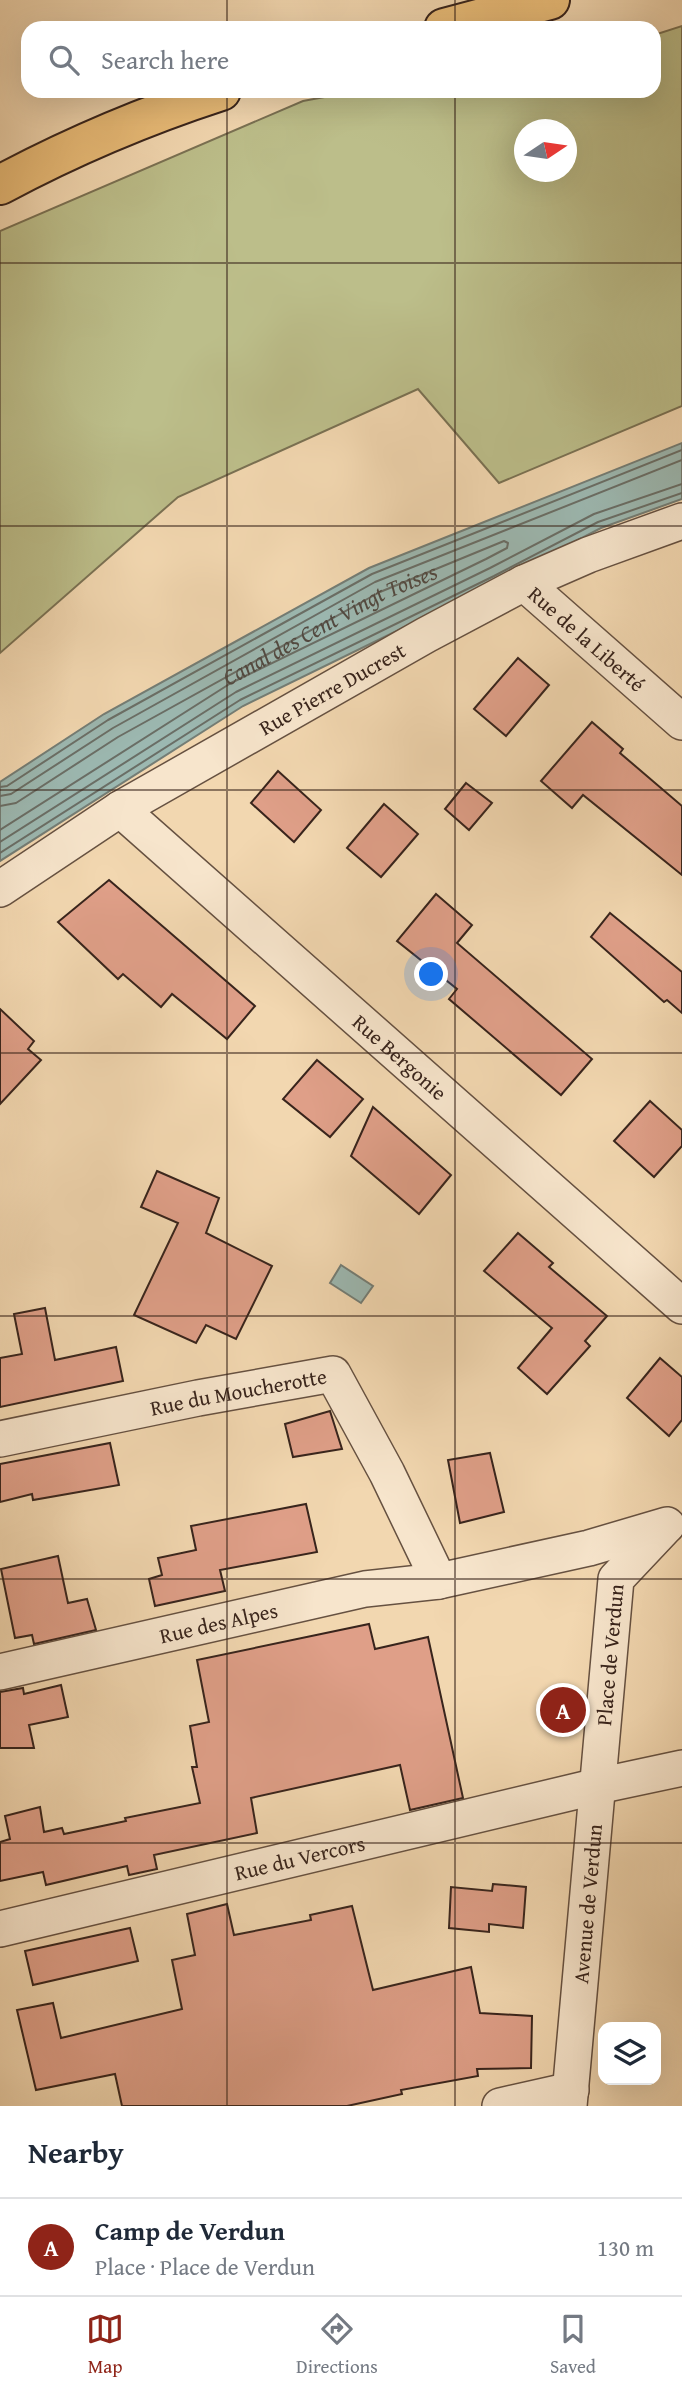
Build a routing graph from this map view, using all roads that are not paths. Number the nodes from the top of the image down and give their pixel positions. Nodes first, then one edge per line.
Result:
1 (550, 0) edge
2 (470, 21) edge
3 (201, 98) edge
4 (0, 185) edge
5 (682, 521) edge
6 (524, 583) junction
7 (682, 722) edge
8 (120, 809) junction
9 (0, 889) edge
10 (682, 1306) edge
11 (0, 1440) edge
12 (674, 1516) edge
13 (439, 1581) junction
14 (0, 1672) edge
15 (682, 1768) edge
16 (598, 1786) junction
17 (0, 1929) edge
18 (570, 2098) edge
19 (500, 2106) edge

1 - 2 highway
3 - 4 highway
5 - 6 street, Rue Pierre Ducrest
6 - 7 street, Rue de la Liberté
6 - 8 street, Rue Pierre Ducrest
8 - 9 street, Rue Pierre Ducrest
8 - 10 street, Rue Bergonie
11 - 13 street, Rue du Moucherotte
12 - 13 street, Place de Verdun
12 - 16 street, Place de Verdun
13 - 14 street, Rue des Alpes
15 - 16 street, Rue du Vercors
16 - 17 street, Rue du Vercors
16 - 18 street, Avenue de Verdun
18 - 19 street

